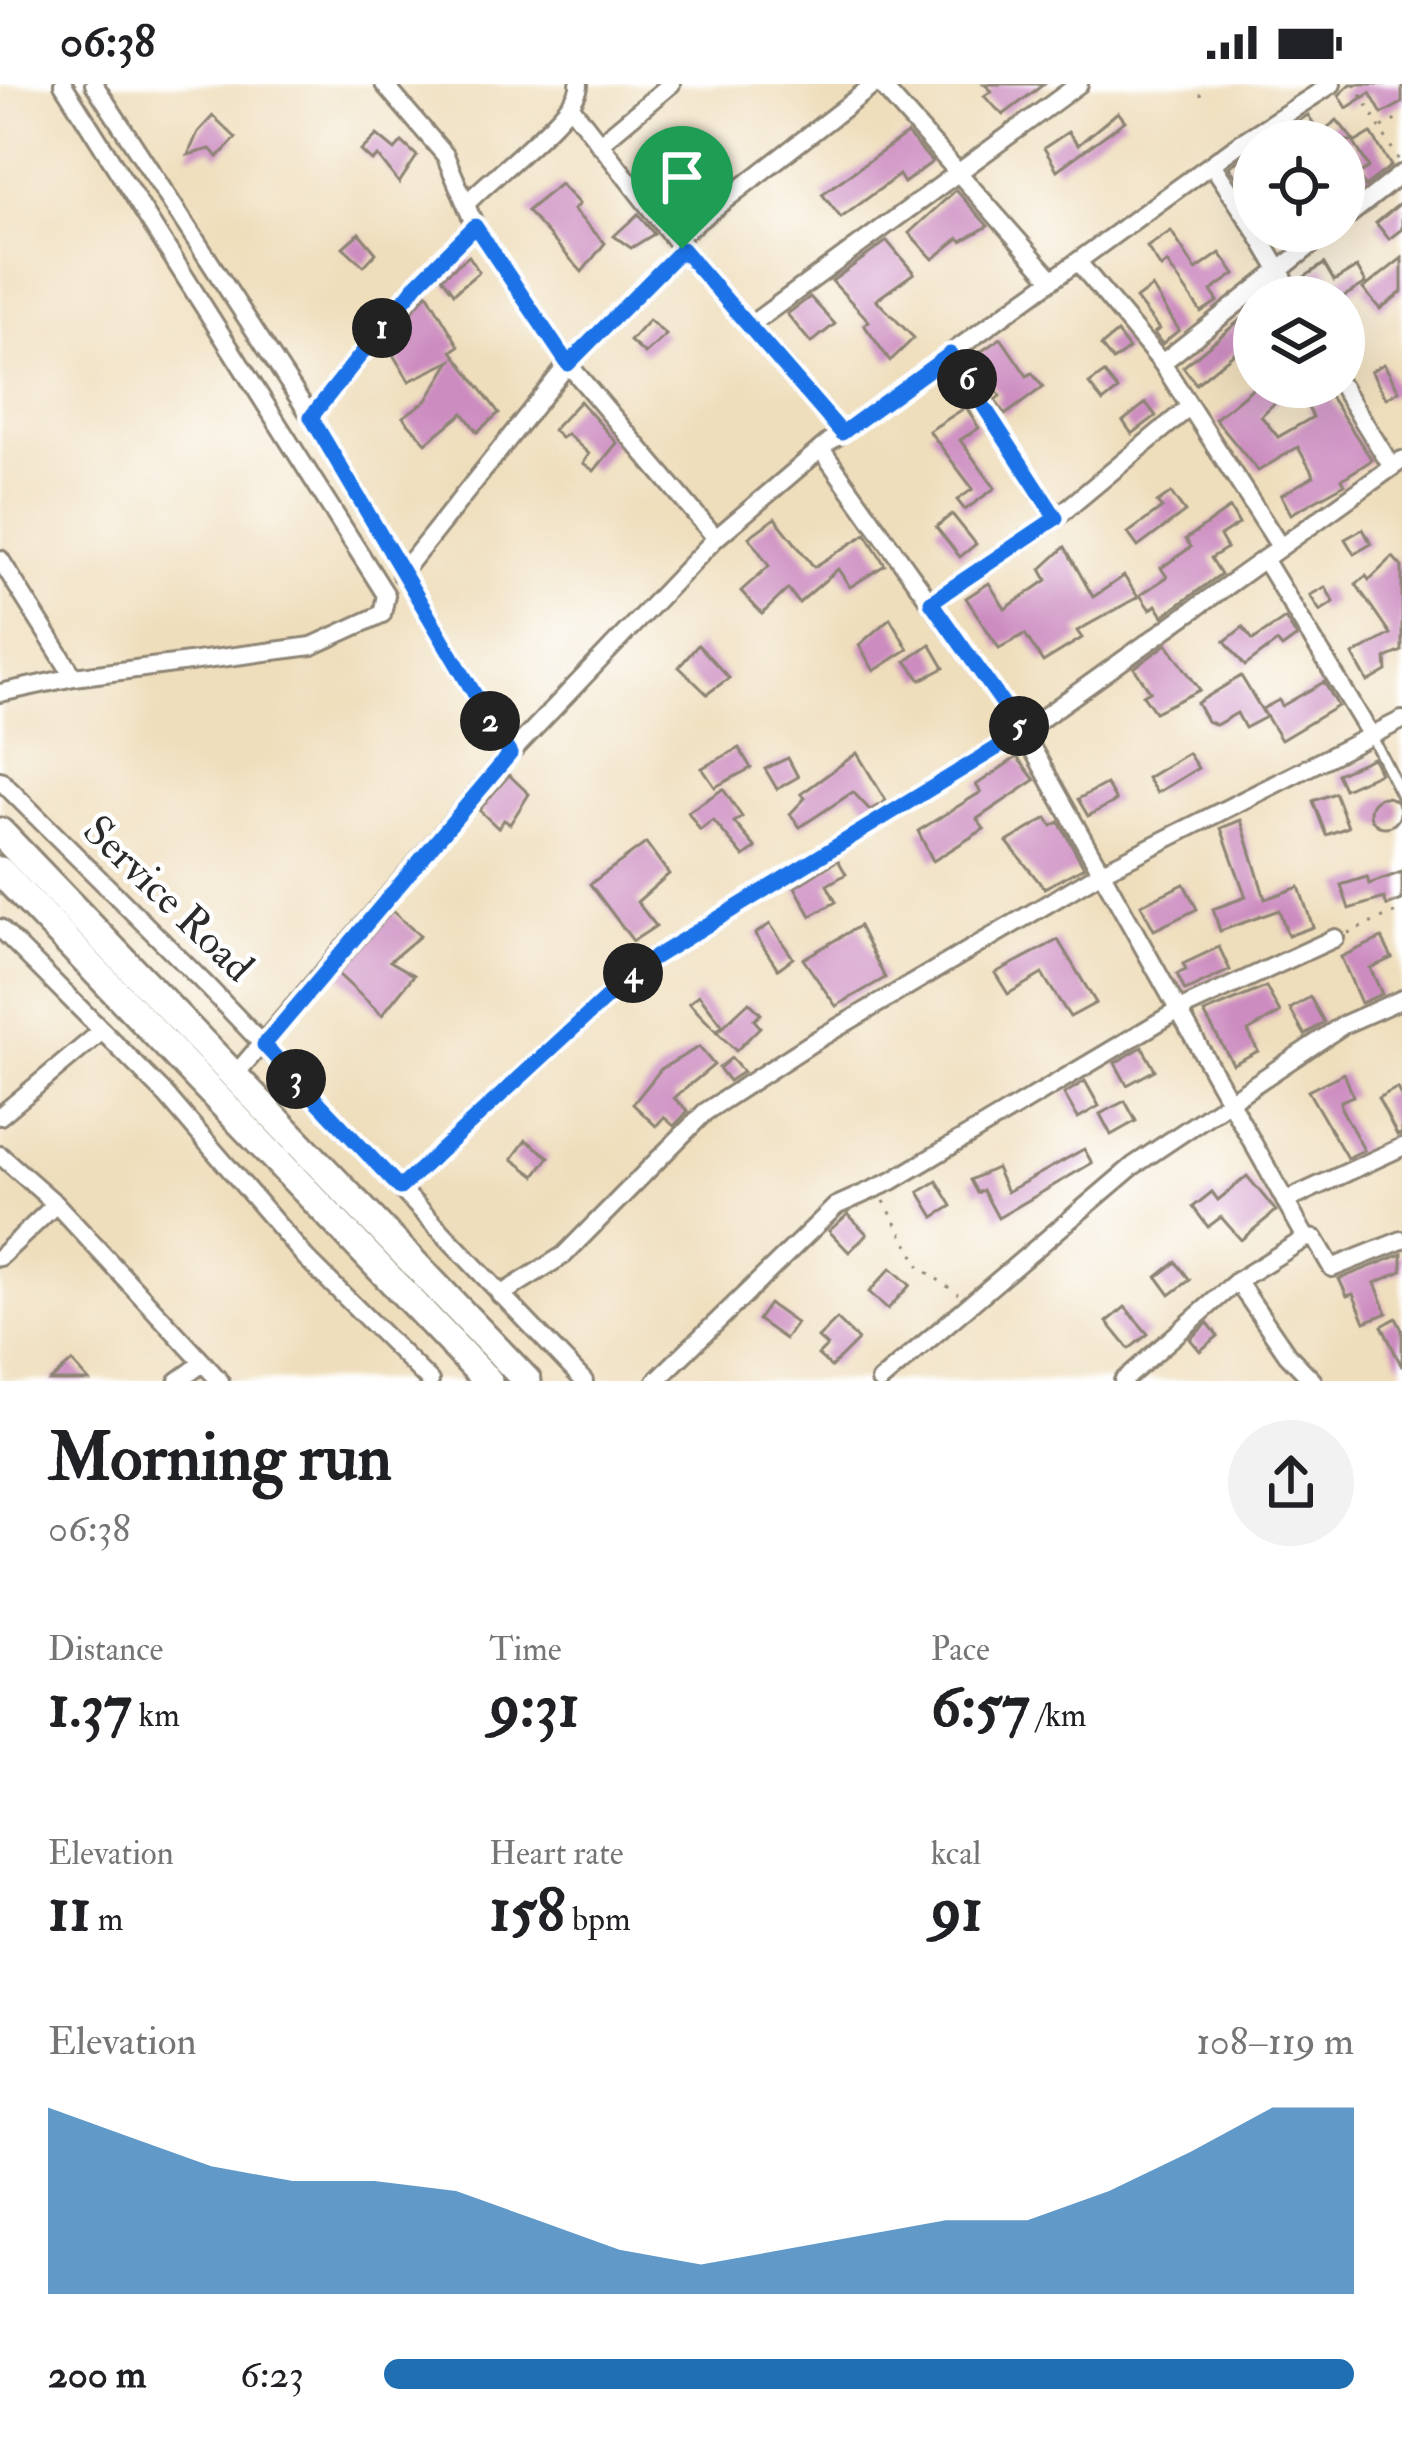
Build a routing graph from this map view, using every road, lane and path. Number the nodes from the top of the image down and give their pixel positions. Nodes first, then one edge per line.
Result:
1 (63, 84) edge
2 (94, 84) edge
3 (384, 84) edge
4 (579, 84) edge
5 (671, 84) edge
6 (878, 84) edge
7 (1079, 84) edge
8 (1202, 84) edge
9 (1332, 84) edge
10 (1355, 84) edge
11 (1201, 96) dead end
12 (572, 108) junction
13 (1402, 117) edge
14 (1382, 128) junction
15 (599, 145) junction
16 (1402, 148) edge
17 (1394, 152) junction
18 (1212, 164) junction
19 (1401, 170) edge
20 (958, 175) junction
21 (1233, 196) edge
22 (1365, 201) edge
23 (468, 202) junction
24 (475, 226) junction
25 (678, 244) junction
26 (1270, 252) edge
27 (1302, 252) edge
28 (1078, 262) junction
29 (1281, 269) junction
30 (1284, 276) edge
31 (1052, 279) junction
32 (749, 326) junction
33 (950, 354) junction
34 (1162, 363) junction
35 (568, 364) junction
36 (1357, 408) edge
37 (1187, 409) junction
38 (311, 417) junction
39 (842, 433) junction
40 (821, 448) junction
41 (1397, 463) edge
42 (1056, 518) junction
43 (716, 538) junction
44 (1279, 545) junction
45 (0, 559) edge
46 (1264, 559) junction
47 (401, 574) junction
48 (931, 602) junction
49 (74, 677) junction
50 (0, 693) edge
51 (1402, 720) edge
52 (1023, 732) junction
53 (1372, 737) junction
54 (510, 754) junction
55 (0, 780) edge
56 (1402, 796) edge
57 (0, 832) edge
58 (1105, 870) junction
59 (0, 871) edge
60 (1402, 910) edge
61 (0, 928) edge
62 (1335, 938) joint
63 (1402, 999) edge
64 (1179, 1010) junction
65 (102, 1031) junction
66 (264, 1045) junction
67 (234, 1076) junction
68 (1228, 1100) junction
69 (0, 1116) edge
70 (1402, 1148) edge
71 (0, 1155) edge
72 (400, 1188) junction
73 (876, 1188) junction
74 (1285, 1202) junction
75 (56, 1204) junction
76 (1306, 1238) junction
77 (1402, 1240) edge
78 (0, 1257) edge
79 (1237, 1281) junction
80 (500, 1295) junction
81 (969, 1302) junction
82 (203, 1363) junction
83 (178, 1381) edge
84 (220, 1381) edge
85 (430, 1381) edge
86 (488, 1381) edge
87 (527, 1381) edge
88 (584, 1381) edge
89 (656, 1381) edge
90 (880, 1381) edge
91 (1123, 1381) edge
92 (1313, 1381) edge

1 - 49 street
2 - 38 street
3 - 23 street
4 - 12 street
5 - 15 street
6 - 20 street
6 - 25 street
7 - 20 street
8 - 11 path
9 - 18 street
10 - 14 path
12 - 15 street
12 - 23 street
13 - 14 path
14 - 17 path
15 - 25 street
16 - 17 path
17 - 19 path
18 - 21 street
18 - 28 street
19 - 22 street
20 - 31 street
20 - 32 street
23 - 24 street
24 - 35 street
24 - 38 street
25 - 32 street
25 - 35 street
26 - 29 street
27 - 29 street
28 - 31 street
28 - 34 street
29 - 30 street
29 - 34 street
31 - 33 street
32 - 39 street
33 - 39 street
33 - 42 street
34 - 37 street
35 - 43 street
35 - 47 street
36 - 41 street
37 - 42 street
37 - 44 street
38 - 47 street
39 - 40 street
40 - 43 street
40 - 48 street
41 - 44 street
42 - 48 street
43 - 54 street
44 - 46 street
45 - 49 street
46 - 52 street
46 - 53 street
47 - 54 street
48 - 52 street
49 - 50 street
51 - 53 street
52 - 58 street
52 - 72 street
53 - 56 lane
53 - 58 street
54 - 66 street
55 - 66 street, Service Road
57 - 67 main road
58 - 64 street
58 - 80 street
59 - 86 main road
60 - 62 path
61 - 65 street
62 - 64 street
63 - 68 street
64 - 68 street
64 - 73 street
65 - 69 street
65 - 85 street
66 - 67 street
66 - 72 street, Service Road
67 - 87 main road
68 - 74 street
68 - 81 street
70 - 74 street
71 - 75 street
72 - 80 street, Service Road
73 - 81 path
73 - 89 street
74 - 76 street
75 - 78 street
75 - 82 street
76 - 77 street
76 - 79 street
79 - 91 street
79 - 92 street
80 - 88 street, Service Road
81 - 90 street
82 - 83 street
82 - 84 street

